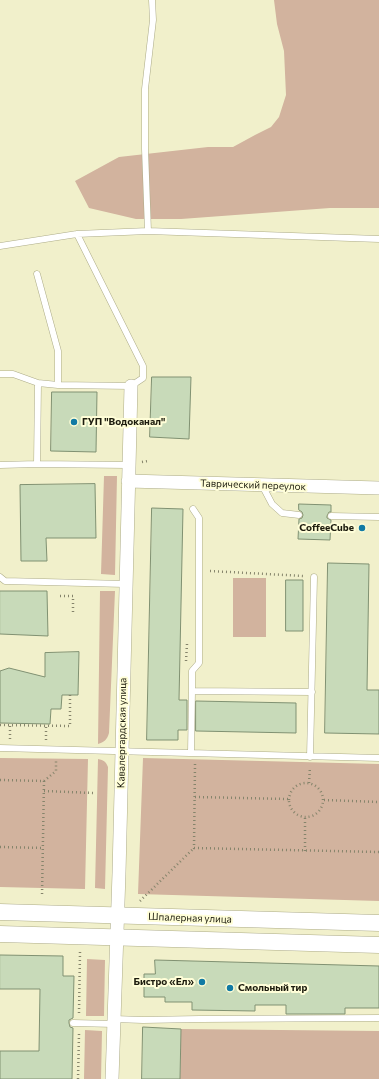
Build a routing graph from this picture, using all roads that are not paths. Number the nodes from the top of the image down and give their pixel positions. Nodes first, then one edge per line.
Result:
1 (152, 0) edge
2 (148, 231) junction
3 (77, 234) junction
4 (379, 239) edge
5 (0, 246) edge
6 (37, 274) dead end
7 (0, 374) edge
8 (38, 384) junction
9 (58, 384) junction
10 (131, 386) junction
11 (37, 464) junction
12 (0, 465) edge
13 (128, 465) junction
14 (128, 482) junction
15 (262, 485) junction
16 (379, 488) edge
17 (194, 509) dead end
18 (299, 515) dead end
19 (331, 516) dead end
20 (379, 517) edge
21 (314, 576) road end
22 (0, 577) edge
23 (125, 584) junction
24 (192, 690) junction
25 (312, 692) junction
26 (0, 748) edge
27 (122, 751) junction
28 (193, 753) junction
29 (310, 757) junction
30 (379, 758) edge
31 (0, 912) edge
32 (118, 915) junction
33 (379, 923) edge
34 (0, 934) edge
35 (117, 937) junction
36 (379, 945) edge
37 (379, 1018) edge
38 (114, 1022) junction
39 (73, 1023) dead end
40 (112, 1079) edge

1 - 2 lane
2 - 3 lane
2 - 4 lane
3 - 5 lane
3 - 10 lane
6 - 9 lane
7 - 8 lane
8 - 9 lane
8 - 11 lane
9 - 10 lane
10 - 13 street, Кавалергардская улица
11 - 12 lane
11 - 13 lane
13 - 14 street, Кавалергардская улица
14 - 15 street, Таврический переулок
14 - 23 street, Кавалергардская улица
15 - 16 street, Таврический переулок
15 - 18 lane
17 - 24 lane
19 - 20 lane
21 - 25 lane
22 - 23 lane
23 - 27 street, Кавалергардская улица
24 - 25 lane
24 - 28 lane
25 - 29 lane
26 - 27 lane
27 - 28 lane
27 - 32 street, Кавалергардская улица
28 - 29 lane
29 - 30 lane
31 - 32 street, Шпалерная улица
32 - 33 street, Шпалерная улица
32 - 35 street, Кавалергардская улица
34 - 35 street
35 - 36 street
35 - 38 street, Кавалергардская улица
37 - 38 lane
38 - 39 lane
38 - 40 street, Кавалергардская улица

